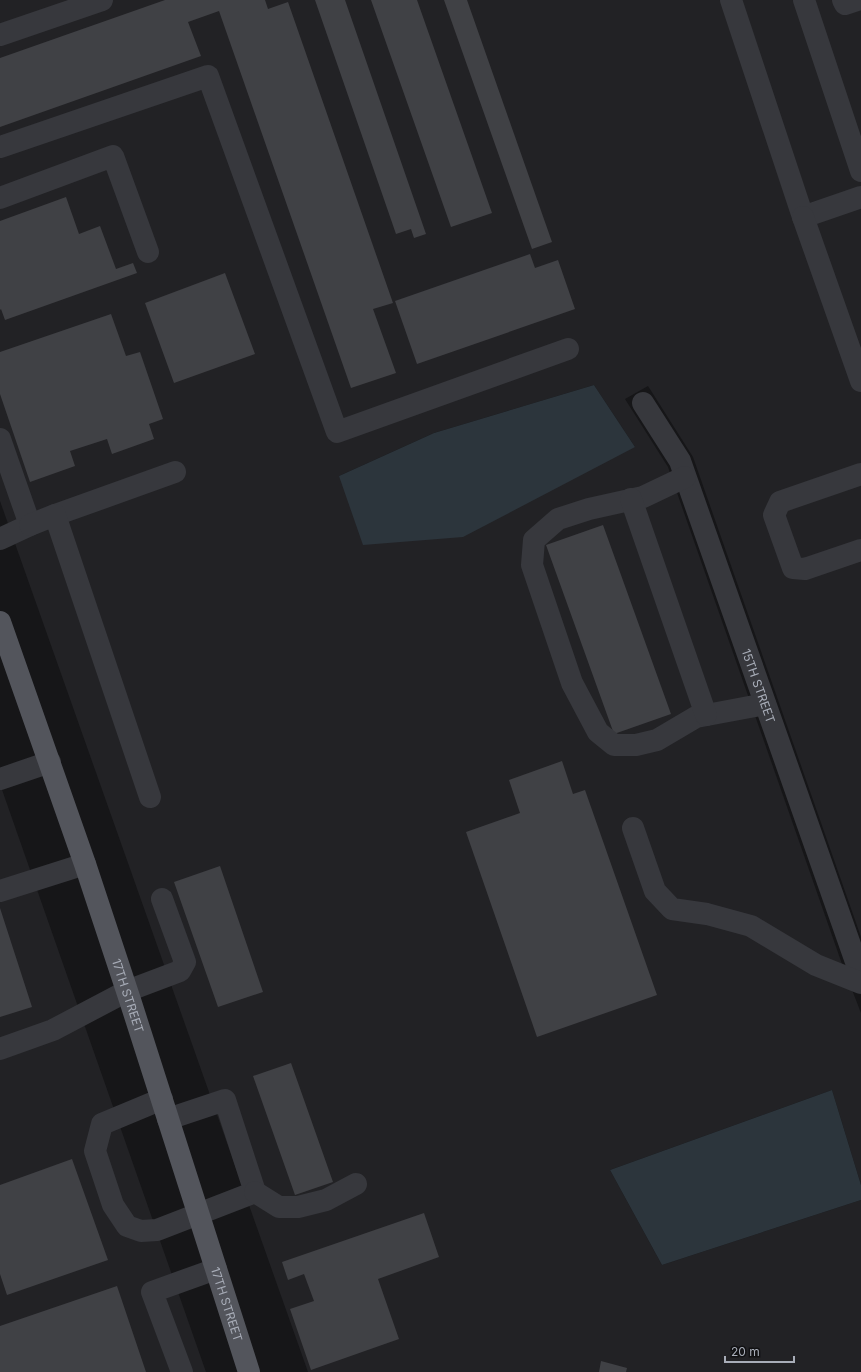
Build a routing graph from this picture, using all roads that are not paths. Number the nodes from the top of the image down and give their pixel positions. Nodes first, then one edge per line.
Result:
1 (102, 0) edge
2 (731, 0) edge
3 (804, 0) edge
4 (843, 0) edge
5 (857, 0) edge
6 (0, 35) edge
7 (0, 147) edge
8 (861, 171) edge
9 (861, 197) edge
10 (0, 198) edge
11 (803, 217) junction
12 (148, 252) dead end
13 (568, 349) dead end
14 (861, 381) edge
15 (643, 402) dead end
16 (0, 439) edge
17 (175, 472) dead end
18 (861, 474) edge
19 (685, 477) junction
20 (631, 499) junction
21 (55, 515) junction
22 (30, 525) junction
23 (0, 539) edge
24 (861, 550) edge
25 (0, 622) edge
26 (765, 704) junction
27 (706, 715) junction
28 (50, 762) junction
29 (0, 779) edge
30 (150, 797) dead end
31 (633, 828) dead end
32 (85, 864) junction
33 (0, 891) edge
34 (162, 899) dead end
35 (861, 976) edge
36 (861, 982) edge
37 (127, 991) junction
38 (0, 1049) edge
39 (162, 1099) junction
40 (168, 1119) junction
41 (356, 1184) dead end
42 (255, 1192) junction
43 (197, 1213) junction
44 (216, 1269) junction
45 (182, 1372) edge
46 (249, 1372) edge

1 - 6 street
2 - 11 street
3 - 8 street
4 - 5 street
7 - 13 street
9 - 11 street
10 - 12 street
11 - 14 street
15 - 19 street, 15TH STREET
16 - 22 street
17 - 21 street
18 - 24 street
19 - 20 street
19 - 26 street, 15TH STREET
20 - 27 street
20 - 27 street
21 - 22 street
21 - 30 street
22 - 23 street
25 - 28 main road, 17TH STREET
26 - 27 street
26 - 35 street, 15TH STREET
28 - 29 street
28 - 32 main road, 17TH STREET
31 - 36 street
32 - 33 street
32 - 37 main road, 17TH STREET
34 - 37 street
37 - 38 street
37 - 39 main road, 17TH STREET
39 - 40 main road, 17TH STREET
39 - 43 street
40 - 42 street
40 - 43 main road, 17TH STREET
41 - 42 street
42 - 43 street
43 - 44 main road, 17TH STREET
44 - 45 street
44 - 46 main road, 17TH STREET

